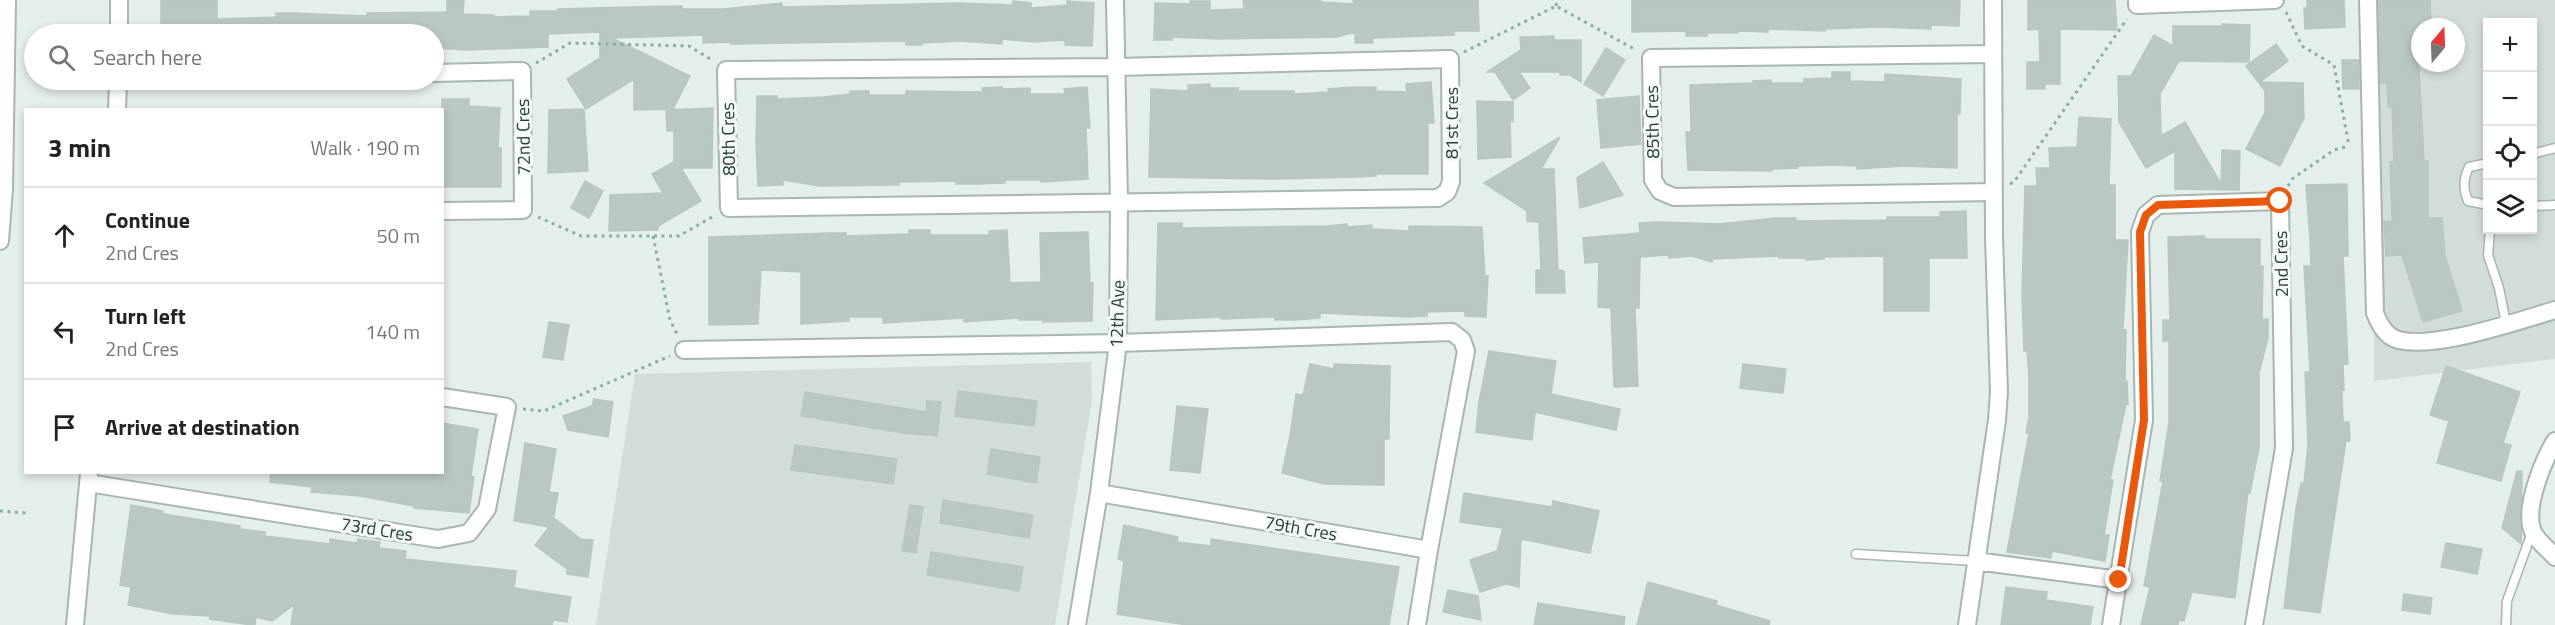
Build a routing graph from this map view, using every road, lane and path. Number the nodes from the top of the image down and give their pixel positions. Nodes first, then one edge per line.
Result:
1 (7, 0) edge
2 (120, 0) edge
3 (1115, 0) edge
4 (1557, 0) edge
5 (1993, 0) edge
6 (2368, 0) edge
7 (2137, 3) edge
8 (2280, 5) edge
9 (1556, 6) junction
10 (119, 24) edge
11 (1993, 54) junction
12 (1651, 58) junction
13 (1450, 59) junction
14 (1116, 67) junction
15 (726, 70) junction
16 (522, 71) junction
17 (444, 73) edge
18 (118, 90) edge
19 (117, 108) edge
20 (2349, 146) junction
21 (2371, 146) junction
22 (2555, 148) edge
23 (2537, 153) edge
24 (2483, 165) edge
25 (1994, 192) junction
26 (2280, 201) junction
27 (1119, 202) junction
28 (2483, 204) edge
29 (2555, 205) edge
30 (2537, 206) edge
31 (729, 208) junction
32 (523, 210) junction
33 (444, 211) edge
34 (2490, 234) edge
35 (653, 236) junction
36 (0, 241) edge
37 (2555, 310) edge
38 (2506, 324) junction
39 (1118, 343) junction
40 (684, 350) junction
41 (444, 397) edge
42 (507, 407) junction
43 (2555, 441) edge
44 (88, 478) edge
45 (1099, 493) junction
46 (0, 511) edge
47 (26, 513) dead end
48 (2533, 532) junction
49 (1429, 550) junction
50 (1856, 554) dead end
51 (2555, 557) edge
52 (1976, 561) junction
53 (2119, 580) junction
54 (75, 625) edge
55 (81, 625) edge
56 (1077, 625) edge
57 (1417, 625) edge
58 (1967, 625) edge
59 (2111, 625) edge
60 (2254, 625) edge
61 (2506, 625) edge

1 - 36 street
2 - 10 street
3 - 14 street, 12th Ave
4 - 9 path
5 - 11 street
6 - 21 street
7 - 8 street
7 - 25 path
8 - 20 path
9 - 12 path
9 - 13 path
11 - 12 street, 85th Cres
11 - 25 street
12 - 25 street, 85th Cres
13 - 14 street
13 - 27 street, 81st Cres
14 - 15 street
14 - 27 street, 12th Ave
15 - 16 path
15 - 31 street, 80th Cres
16 - 17 street
16 - 32 street, 72nd Cres
18 - 19 street
20 - 21 path
20 - 26 path
21 - 38 street
22 - 23 lane
24 - 28 lane
25 - 52 street
26 - 53 street
26 - 60 street, 2nd Cres
27 - 31 street
27 - 39 street, 12th Ave
29 - 30 lane
31 - 35 path
32 - 33 street
32 - 35 path
34 - 38 lane
35 - 40 path
37 - 38 street
39 - 40 street
39 - 45 street, 12th Ave
39 - 49 street
40 - 42 path
41 - 42 street
42 - 44 street, 73rd Cres
43 - 48 street
44 - 54 street
45 - 49 street, 79th Cres
45 - 56 street, 12th Ave
46 - 47 path
48 - 51 street
48 - 61 lane
49 - 57 street
50 - 52 lane
52 - 53 street
52 - 58 street
53 - 59 street
54 - 55 street

